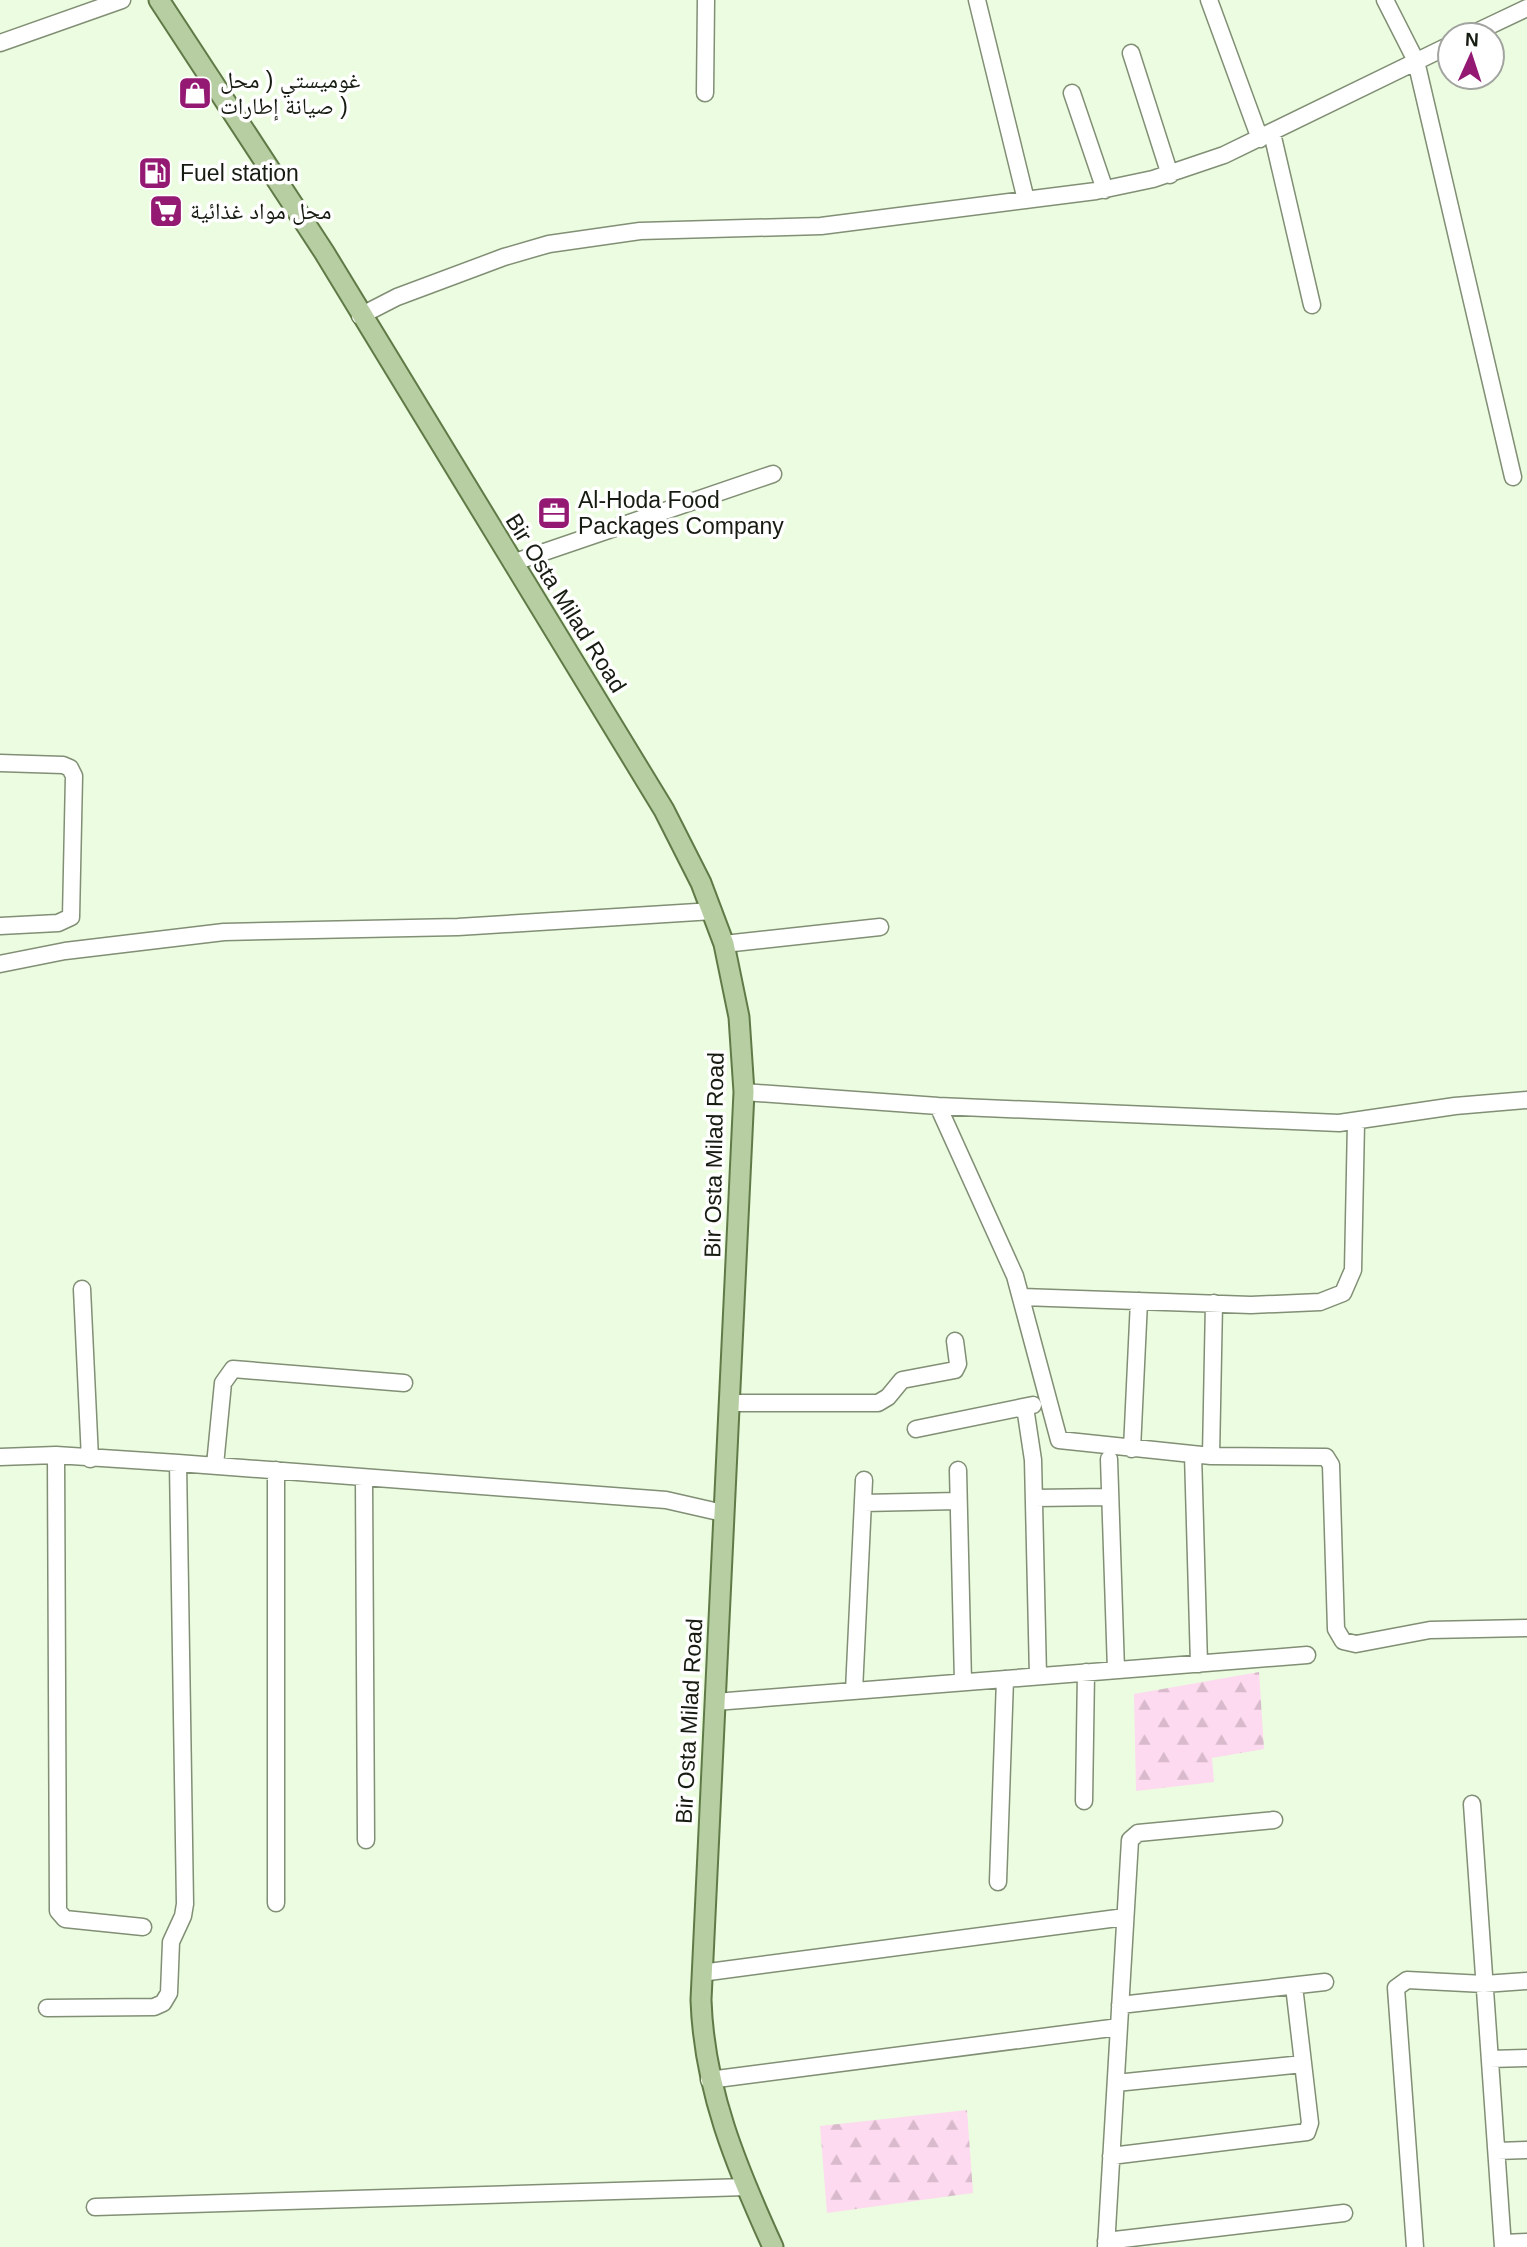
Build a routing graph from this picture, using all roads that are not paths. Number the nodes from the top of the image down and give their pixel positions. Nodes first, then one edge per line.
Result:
1 (122, 0) edge
2 (159, 0) edge
3 (706, 0) edge
4 (976, 0) edge
5 (1209, 0) edge
6 (1385, 0) edge
7 (1527, 8) edge
8 (1500, 21) edge
9 (0, 43) edge
10 (1436, 52) edge
11 (1131, 53) dead end
12 (1416, 61) junction
13 (705, 93) dead end
14 (1072, 93) dead end
15 (1266, 136) junction
16 (1170, 175) junction
17 (1105, 190) junction
18 (1026, 200) junction
19 (1312, 305) dead end
20 (360, 316) junction
21 (773, 474) dead end
22 (1513, 477) dead end
23 (512, 563) junction
24 (0, 763) edge
25 (713, 911) junction
26 (0, 926) edge
27 (880, 927) dead end
28 (724, 944) junction
29 (0, 964) edge
30 (744, 1092) junction
31 (1527, 1100) edge
32 (938, 1106) junction
33 (1356, 1122) junction
34 (82, 1289) dead end
35 (1022, 1297) junction
36 (1139, 1301) junction
37 (1214, 1303) junction
38 (955, 1341) dead end
39 (404, 1383) dead end
40 (729, 1403) junction
41 (916, 1429) dead end
42 (1132, 1449) junction
43 (1193, 1454) junction
44 (56, 1455) junction
45 (1211, 1456) junction
46 (0, 1457) edge
47 (90, 1459) junction
48 (1109, 1459) dead end
49 (178, 1463) junction
50 (215, 1465) junction
51 (276, 1470) junction
52 (958, 1470) dead end
53 (364, 1479) junction
54 (864, 1480) dead end
55 (1110, 1497) junction
56 (1034, 1498) junction
57 (958, 1501) junction
58 (863, 1503) junction
59 (723, 1513) junction
60 (1527, 1628) edge
61 (1307, 1655) dead end
62 (1199, 1664) junction
63 (1116, 1670) junction
64 (1086, 1672) junction
65 (1038, 1676) junction
66 (1005, 1679) junction
67 (963, 1682) junction
68 (854, 1691) junction
69 (715, 1702) junction
70 (1084, 1801) dead end
71 (1472, 1804) dead end
72 (1274, 1820) dead end
73 (366, 1840) dead end
74 (998, 1882) dead end
75 (276, 1903) dead end
76 (1125, 1917) junction
77 (144, 1927) dead end
78 (701, 1973) junction
79 (1527, 1981) edge
80 (1325, 1982) dead end
81 (1485, 1984) junction
82 (1294, 1986) junction
83 (1120, 2005) junction
84 (47, 2008) dead end
85 (1119, 2027) junction
86 (1527, 2058) edge
87 (1490, 2059) junction
88 (1303, 2064) junction
89 (709, 2080) junction
90 (1115, 2083) junction
91 (1527, 2150) edge
92 (1497, 2151) junction
93 (1111, 2156) junction
94 (746, 2187) junction
95 (95, 2207) dead end
96 (1344, 2213) dead end
97 (1527, 2242) edge
98 (1106, 2244) edge
99 (1503, 2245) edge
100 (773, 2247) edge
101 (1415, 2247) edge

1 - 9 street
2 - 20 main road, Bir Osta Milad Road
3 - 13 street
4 - 18 street
5 - 15 street
6 - 12 street
7 - 8 street
10 - 12 street
11 - 16 street
12 - 15 street
12 - 22 street
14 - 17 street
15 - 16 street
15 - 19 street
16 - 17 street
17 - 18 street
18 - 20 street
20 - 23 main road, Bir Osta Milad Road
21 - 23 street
23 - 25 main road, Bir Osta Milad Road
24 - 26 street
25 - 28 main road, Bir Osta Milad Road
25 - 29 street
27 - 28 street
28 - 30 main road, Bir Osta Milad Road
30 - 32 street
30 - 40 main road, Bir Osta Milad Road
31 - 33 street
32 - 33 street
32 - 35 street
33 - 37 street
34 - 47 street
35 - 36 street
35 - 42 street
36 - 37 street
36 - 42 street
37 - 45 street
38 - 40 street
39 - 50 street
40 - 59 main road, Bir Osta Milad Road
41 - 56 street
42 - 43 street
43 - 45 street
43 - 62 street
44 - 46 street
44 - 47 street
44 - 77 street
45 - 60 street
47 - 49 street
48 - 55 street
49 - 50 street
49 - 84 street
50 - 51 street
51 - 53 street
51 - 75 street
52 - 57 street
53 - 59 street
53 - 73 street
54 - 58 street
55 - 56 street
55 - 63 street
56 - 65 street
57 - 58 street
57 - 67 street
58 - 68 street
59 - 69 main road, Bir Osta Milad Road
61 - 62 street
62 - 63 street
63 - 64 street
64 - 65 street
64 - 70 street
65 - 66 street
66 - 67 street
66 - 74 street
67 - 68 street
68 - 69 street
69 - 78 main road, Bir Osta Milad Road
71 - 81 street
72 - 76 street
76 - 78 street
76 - 83 street
78 - 89 main road, Bir Osta Milad Road
79 - 81 street
80 - 82 street
81 - 87 street
81 - 101 street
82 - 83 street
82 - 88 street
83 - 85 street
85 - 89 street
85 - 90 street
86 - 87 street
87 - 92 street
88 - 90 street
88 - 93 street
89 - 94 main road, Bir Osta Milad Road
90 - 93 street
91 - 92 street
92 - 99 street
93 - 98 street
94 - 95 street
94 - 100 main road, Bir Osta Milad Road
96 - 98 street
97 - 99 street

